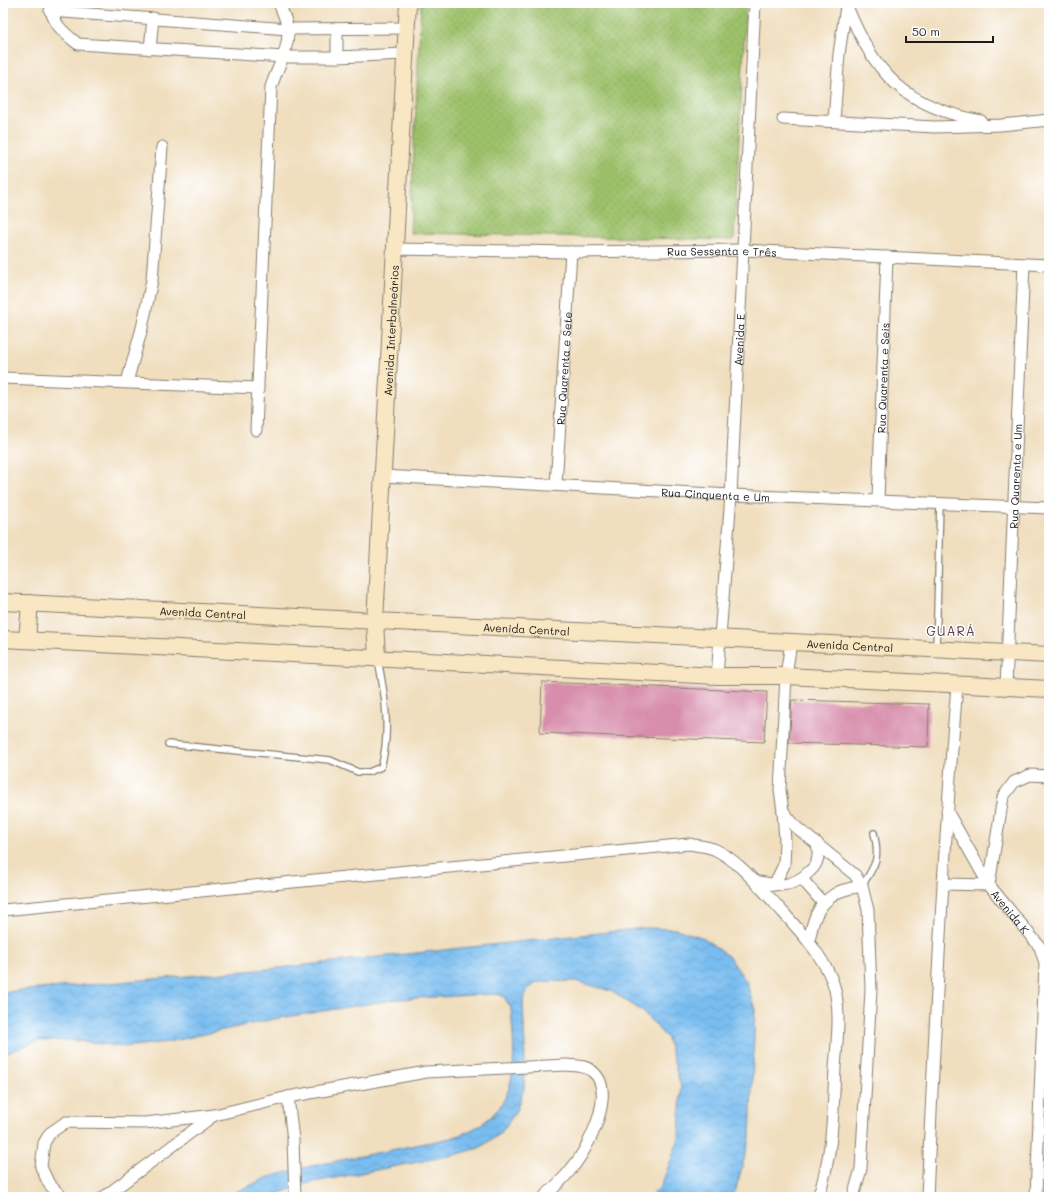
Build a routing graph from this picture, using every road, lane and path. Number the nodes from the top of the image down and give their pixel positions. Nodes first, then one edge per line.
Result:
1 (279, 3) edge
2 (408, 3) edge
3 (755, 3) edge
4 (846, 4) edge
5 (50, 7) edge
6 (153, 18) junction
7 (407, 28) junction
8 (288, 29) junction
9 (337, 30) junction
10 (150, 49) junction
11 (405, 54) junction
12 (284, 57) junction
13 (337, 57) junction
14 (783, 119) dead end
15 (1049, 120) edge
16 (834, 121) junction
17 (1001, 125) junction
18 (162, 147) dead end
19 (394, 248) junction
20 (742, 250) junction
21 (571, 252) junction
22 (888, 257) junction
23 (1024, 264) junction
24 (1049, 265) edge
25 (3, 378) edge
26 (127, 382) junction
27 (258, 388) junction
28 (256, 430) dead end
29 (383, 476) junction
30 (556, 485) junction
31 (731, 495) junction
32 (878, 500) junction
33 (940, 503) junction
34 (1014, 506) junction
35 (1049, 508) edge
36 (3, 602) edge
37 (30, 603) junction
38 (375, 621) junction
39 (3, 639) edge
40 (721, 639) junction
41 (27, 640) junction
42 (791, 642) junction
43 (936, 649) junction
44 (1008, 653) junction
45 (1049, 655) edge
46 (377, 658) junction
47 (718, 676) junction
48 (786, 676) junction
49 (957, 685) junction
50 (1006, 687) junction
51 (1049, 689) edge
52 (168, 744) dead end
53 (1049, 776) edge
54 (947, 810) junction
55 (783, 811) junction
56 (874, 833) dead end
57 (817, 843) junction
58 (802, 878) junction
59 (755, 881) junction
60 (944, 884) junction
61 (774, 885) junction
62 (989, 885) junction
63 (862, 886) junction
64 (823, 903) junction
65 (3, 910) edge
66 (809, 942) junction
67 (288, 1096) junction
68 (215, 1115) junction
69 (1044, 1144) edge
70 (295, 1196) edge
71 (62, 1197) edge
72 (104, 1197) edge
73 (544, 1197) edge
74 (818, 1197) edge
75 (853, 1197) edge
76 (927, 1197) edge
77 (1036, 1197) edge

1 - 8 street
2 - 7 main road, Avenida Interbalneários
3 - 20 street, Avenida E
4 - 16 street
4 - 17 street
5 - 6 street
5 - 10 street
6 - 8 street
6 - 10 street
7 - 9 street
7 - 11 main road, Avenida Interbalneários
8 - 9 street
8 - 12 street
9 - 13 street
10 - 12 street
11 - 13 street
11 - 19 main road, Avenida Interbalneários
12 - 13 street
12 - 27 street
14 - 16 street
15 - 17 street
16 - 17 street
18 - 26 street
19 - 21 street, Rua Sessenta e Três
19 - 29 main road, Avenida Interbalneários
20 - 21 street, Rua Sessenta e Três
20 - 22 street, Rua Sessenta e Três
20 - 31 street, Avenida E
21 - 30 street, Rua Quarenta e Sete
22 - 23 street, Rua Sessenta e Três
22 - 32 street, Rua Quarenta e Seis
23 - 24 street, Rua Sessenta e Três
23 - 34 street, Rua Quarenta e Um
25 - 26 street
26 - 27 street
27 - 28 street
29 - 30 street, Rua Cinquenta e Um
29 - 38 main road, Avenida Interbalneários
30 - 31 street, Rua Cinquenta e Um
31 - 32 street, Rua Cinquenta e Um
31 - 40 street, Avenida E
32 - 33 street, Rua Cinquenta e Um
33 - 34 street, Rua Cinquenta e Um
33 - 43 lane
34 - 35 street, Rua Cinquenta e Um
34 - 44 street, Rua Quarenta e Um
36 - 37 main road, Avenida Central
37 - 38 main road, Avenida Central
37 - 41 main road
38 - 40 main road, Avenida Central
38 - 46 main road, Avenida Interbalneários
39 - 41 main road
40 - 42 main road, Avenida Central
40 - 47 street, Avenida E
41 - 46 main road
42 - 43 main road, Avenida Central
42 - 48 street
43 - 44 main road, Avenida Central
44 - 45 main road, Avenida Central
44 - 50 street, Rua Quarenta e Um
46 - 47 main road
46 - 52 lane
47 - 48 main road
48 - 49 main road
48 - 55 street
49 - 50 main road
49 - 54 street
50 - 51 main road
53 - 62 street
54 - 60 street
54 - 62 street, Avenida K
55 - 57 street
55 - 61 street
56 - 63 lane
57 - 58 street
57 - 63 street
58 - 61 street
58 - 64 street
59 - 61 street
59 - 65 street
59 - 66 street
60 - 62 street, Avenida K
60 - 76 street
62 - 69 street, Avenida K
63 - 64 street
63 - 75 street
64 - 66 street
66 - 74 street
67 - 68 street
67 - 70 street
67 - 73 street
68 - 71 street
68 - 72 street
69 - 77 street, Avenida K

